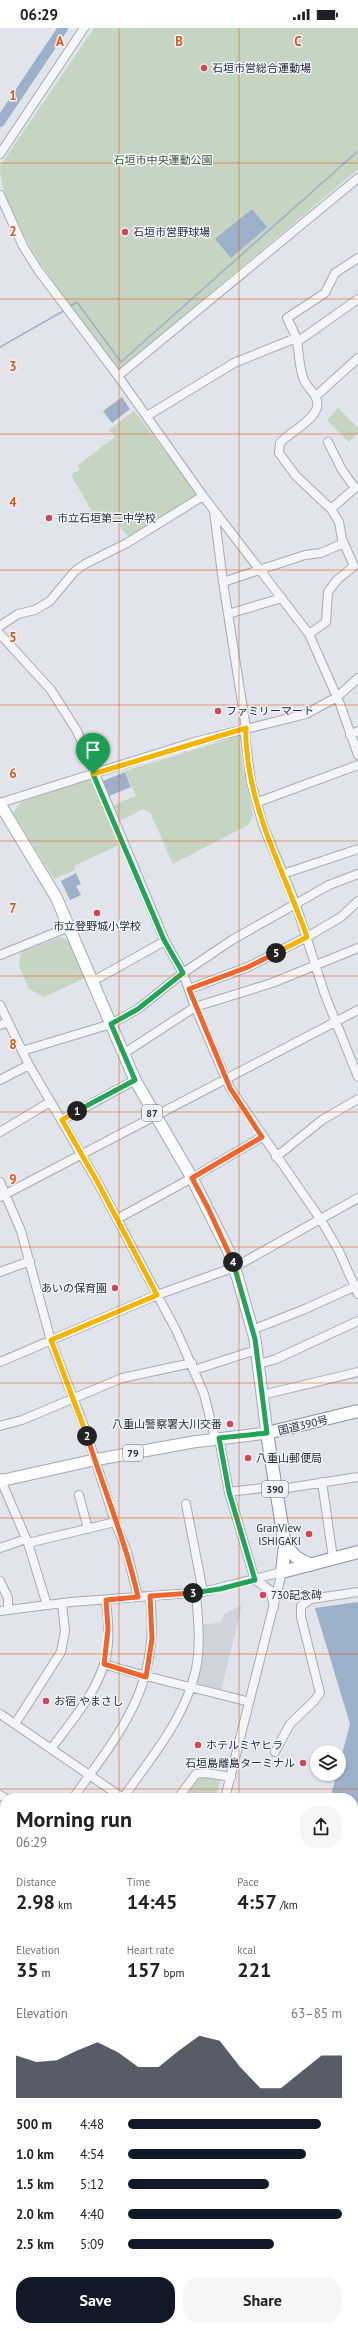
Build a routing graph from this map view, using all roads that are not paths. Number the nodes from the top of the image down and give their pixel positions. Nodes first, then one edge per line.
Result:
1 (84, 28) edge
2 (0, 154) edge
3 (358, 178) edge
4 (0, 194) edge
5 (358, 258) edge
6 (358, 299) edge
7 (297, 340) junction
8 (358, 358) edge
9 (118, 376) junction
10 (316, 396) junction
11 (147, 416) junction
12 (328, 442) dead end
13 (203, 496) junction
14 (331, 509) junction
15 (214, 510) junction
16 (344, 543) junction
17 (260, 569) junction
18 (356, 569) edge
19 (223, 582) junction
20 (282, 598) junction
21 (228, 614) junction
22 (0, 626) edge
23 (0, 634) edge
24 (309, 634) junction
25 (358, 678) edge
26 (337, 697) junction
27 (246, 728) junction
28 (358, 731) edge
29 (350, 735) junction
30 (358, 755) edge
31 (358, 765) edge
32 (93, 774) junction
33 (258, 802) junction
34 (0, 804) edge
35 (358, 848) edge
36 (283, 874) junction
37 (358, 874) edge
38 (358, 901) edge
39 (296, 905) junction
40 (69, 928) junction
41 (307, 937) junction
42 (164, 940) junction
43 (358, 948) edge
44 (0, 955) edge
45 (315, 965) junction
46 (183, 973) junction
47 (92, 981) junction
48 (189, 989) junction
49 (0, 1005) edge
50 (195, 1007) junction
51 (358, 1010) edge
52 (8, 1022) junction
53 (336, 1022) junction
54 (111, 1024) junction
55 (0, 1026) edge
56 (22, 1051) junction
57 (123, 1054) junction
58 (29, 1065) junction
59 (358, 1076) edge
60 (225, 1079) junction
61 (0, 1080) edge
62 (135, 1080) junction
63 (358, 1099) edge
64 (50, 1102) junction
65 (154, 1117) junction
66 (62, 1120) junction
67 (0, 1132) edge
68 (262, 1137) junction
69 (81, 1154) junction
70 (276, 1157) junction
71 (192, 1178) junction
72 (0, 1182) edge
73 (3, 1196) edge
74 (358, 1198) edge
75 (117, 1219) junction
76 (321, 1220) junction
77 (30, 1261) junction
78 (235, 1267) junction
79 (0, 1272) edge
80 (357, 1288) edge
81 (157, 1295) junction
82 (358, 1321) edge
83 (252, 1330) junction
84 (51, 1340) junction
85 (256, 1350) junction
86 (0, 1362) edge
87 (259, 1364) junction
88 (193, 1366) junction
89 (358, 1372) edge
90 (262, 1395) junction
91 (74, 1399) junction
92 (358, 1411) edge
93 (0, 1426) edge
94 (267, 1433) junction
95 (219, 1438) junction
96 (94, 1460) junction
97 (358, 1477) edge
98 (0, 1480) edge
99 (322, 1482) junction
100 (275, 1487) junction
101 (229, 1492) junction
102 (79, 1495) dead end
103 (186, 1504) dead end
104 (115, 1522) junction
105 (88, 1529) junction
106 (27, 1541) junction
107 (285, 1545) junction
108 (0, 1548) edge
109 (358, 1552) edge
110 (333, 1558) junction
111 (310, 1565) junction
112 (282, 1572) junction
113 (255, 1580) junction
114 (0, 1581) edge
115 (358, 1592) edge
116 (200, 1593) junction
117 (150, 1596) junction
118 (138, 1597) junction
119 (106, 1600) junction
120 (62, 1604) junction
121 (47, 1605) junction
122 (274, 1607) junction
123 (4, 1611) edge
124 (104, 1664) junction
125 (146, 1677) junction
126 (190, 1686) junction
127 (249, 1702) junction
128 (0, 1714) edge
129 (15, 1724) junction
130 (51, 1749) junction
131 (275, 1752) dead end
132 (89, 1775) junction
133 (231, 1777) junction
134 (76, 1793) edge
135 (116, 1793) edge
136 (127, 1793) edge
137 (182, 1793) edge
138 (226, 1793) edge

1 - 2 street
3 - 9 street
4 - 9 street
5 - 7 street
6 - 7 street
7 - 10 street
7 - 11 street
8 - 10 street
9 - 11 street
10 - 14 street
11 - 13 street
12 - 14 street
13 - 15 street
13 - 22 street
14 - 16 street
15 - 17 street
15 - 19 street
16 - 17 street
16 - 18 street
17 - 19 street
17 - 20 street
18 - 24 street
19 - 21 street
20 - 21 street
20 - 24 street
21 - 27 street
23 - 32 street
24 - 26 street
25 - 26 street
26 - 27 street
26 - 29 street
27 - 32 street
27 - 33 street
28 - 29 street
29 - 30 street
31 - 33 street
32 - 34 street
32 - 42 street
33 - 36 street
34 - 40 main road, 87
35 - 36 street
36 - 39 street
37 - 39 street
38 - 41 street
39 - 41 street
39 - 46 street
40 - 44 street
40 - 47 main road, 87
41 - 45 street
41 - 48 street
42 - 46 street
42 - 47 street
43 - 45 street
45 - 50 street
45 - 53 street
46 - 48 street
46 - 54 street
47 - 54 main road, 87
48 - 50 street
49 - 52 street
50 - 57 street
50 - 60 street
51 - 53 street
52 - 55 street
52 - 56 street
53 - 59 street
53 - 60 street
54 - 56 street
54 - 57 main road, 87
56 - 58 street
57 - 62 main road, 87
58 - 61 street
58 - 64 street
60 - 65 street
60 - 68 street
62 - 65 main road, 87
62 - 66 street
63 - 70 street
64 - 66 street
64 - 67 street
65 - 69 street
65 - 71 main road, 87
66 - 69 street
68 - 70 street
68 - 71 street
69 - 73 street
69 - 75 street
70 - 76 street
71 - 75 street
71 - 78 main road, 87
72 - 73 street
73 - 77 street
74 - 76 street
75 - 81 street
76 - 78 street
76 - 80 street
77 - 79 street
77 - 84 street
78 - 81 street
78 - 83 main road, 87
80 - 83 street
81 - 84 street
81 - 88 street
82 - 87 street
83 - 85 main road, 87
84 - 86 street
84 - 91 street
85 - 87 main road, 87
85 - 88 street
87 - 90 main road, 87
88 - 91 street
88 - 95 street
89 - 90 street
90 - 94 main road, 87
91 - 93 street
91 - 96 street
92 - 94 highway, 国道390号
94 - 95 main road, 79
94 - 100 highway, 国道390号 / 390
95 - 96 main road, 79
95 - 101 street
96 - 98 main road, 79
96 - 104 street
97 - 99 street
98 - 106 street
99 - 100 street
99 - 110 street
100 - 101 street
100 - 107 highway, 国道390号 / 390
101 - 113 street
102 - 105 street
103 - 116 street
104 - 105 street
104 - 118 street
105 - 106 street
106 - 108 street
106 - 121 street
107 - 111 highway
107 - 112 highway, 国道390号 / 390
109 - 110 highway
110 - 111 highway
111 - 112 highway
112 - 113 street
112 - 122 street
113 - 116 street
113 - 122 street
114 - 123 street
115 - 131 street
116 - 117 street
116 - 126 street
117 - 118 street
117 - 125 street
118 - 119 street
119 - 120 street
119 - 124 street
120 - 121 street
120 - 129 street
121 - 123 street
122 - 127 street
124 - 125 street
124 - 130 street
125 - 126 street
125 - 132 street
126 - 127 street
126 - 136 street
127 - 133 street
128 - 129 street
129 - 130 street
130 - 132 street
132 - 134 street
132 - 135 street
133 - 137 street
133 - 138 street

